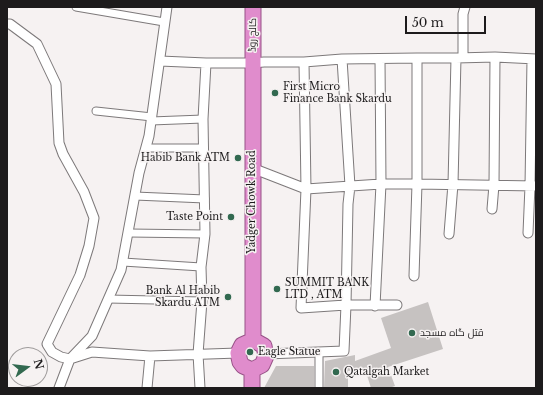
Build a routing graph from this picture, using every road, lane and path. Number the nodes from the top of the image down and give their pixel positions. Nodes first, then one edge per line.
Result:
1 (76, 7) edge
2 (167, 7) edge
3 (253, 7) edge
4 (465, 7) edge
5 (114, 10) edge
6 (164, 22) junction
7 (7, 24) edge
8 (495, 57) junction
9 (417, 58) junction
10 (460, 58) junction
11 (342, 59) junction
12 (380, 59) junction
13 (534, 59) edge
14 (160, 60) junction
15 (304, 62) junction
16 (206, 63) junction
17 (252, 63) junction
18 (96, 111) dead end
19 (151, 119) junction
20 (203, 119) junction
21 (146, 148) junction
22 (204, 148) junction
23 (252, 168) junction
24 (381, 184) junction
25 (417, 184) junction
26 (453, 184) junction
27 (494, 185) junction
28 (350, 186) junction
29 (533, 186) edge
30 (306, 189) junction
31 (135, 196) junction
32 (205, 199) junction
33 (492, 209) dead end
34 (528, 232) dead end
35 (129, 233) junction
36 (205, 234) junction
37 (449, 234) dead end
38 (123, 262) junction
39 (201, 267) junction
40 (414, 276) dead end
41 (108, 299) junction
42 (202, 301) junction
43 (346, 305) junction
44 (397, 305) dead end
45 (375, 306) junction
46 (253, 341) junction
47 (319, 352) junction
48 (238, 353) junction
49 (198, 354) junction
50 (266, 354) junction
51 (150, 356) junction
52 (70, 359) junction
53 (252, 370) junction
54 (59, 388) edge
55 (148, 388) edge
56 (200, 388) edge
57 (252, 388) edge
58 (319, 388) edge

1 - 5 street
2 - 6 street
3 - 17 highway, کالج روڈ
4 - 10 street
5 - 6 street
6 - 14 street
7 - 52 street
8 - 10 street
8 - 13 street
8 - 27 street
9 - 10 street
9 - 12 street
9 - 25 street
10 - 26 street
11 - 12 street
11 - 15 street
11 - 28 street
12 - 24 street
13 - 29 street
14 - 16 street
14 - 19 street
15 - 17 street
15 - 30 street
16 - 17 street
16 - 20 street
17 - 23 highway, Yadger Chowk Road
18 - 19 street
19 - 20 street
19 - 21 street
20 - 22 street
21 - 22 street
21 - 31 street
22 - 32 street
23 - 30 street
23 - 46 highway, Yadger Chowk Road
24 - 25 street
24 - 28 street
24 - 45 street
25 - 26 street
25 - 40 street
26 - 27 street
26 - 37 street
27 - 29 street
27 - 33 street
28 - 30 street
28 - 43 street
29 - 34 street
30 - 43 street
31 - 32 street
31 - 35 street
32 - 36 street
35 - 36 street
35 - 38 street
36 - 39 street
38 - 39 street
38 - 41 street
39 - 42 street
41 - 42 street
41 - 52 street
42 - 49 street
43 - 45 street
43 - 47 street
44 - 45 street
46 - 48 highway
46 - 50 highway
47 - 50 street
47 - 58 street
48 - 49 street
48 - 53 highway
49 - 51 street
49 - 56 street
50 - 53 highway
51 - 52 street
51 - 55 street
52 - 54 street
53 - 57 highway

